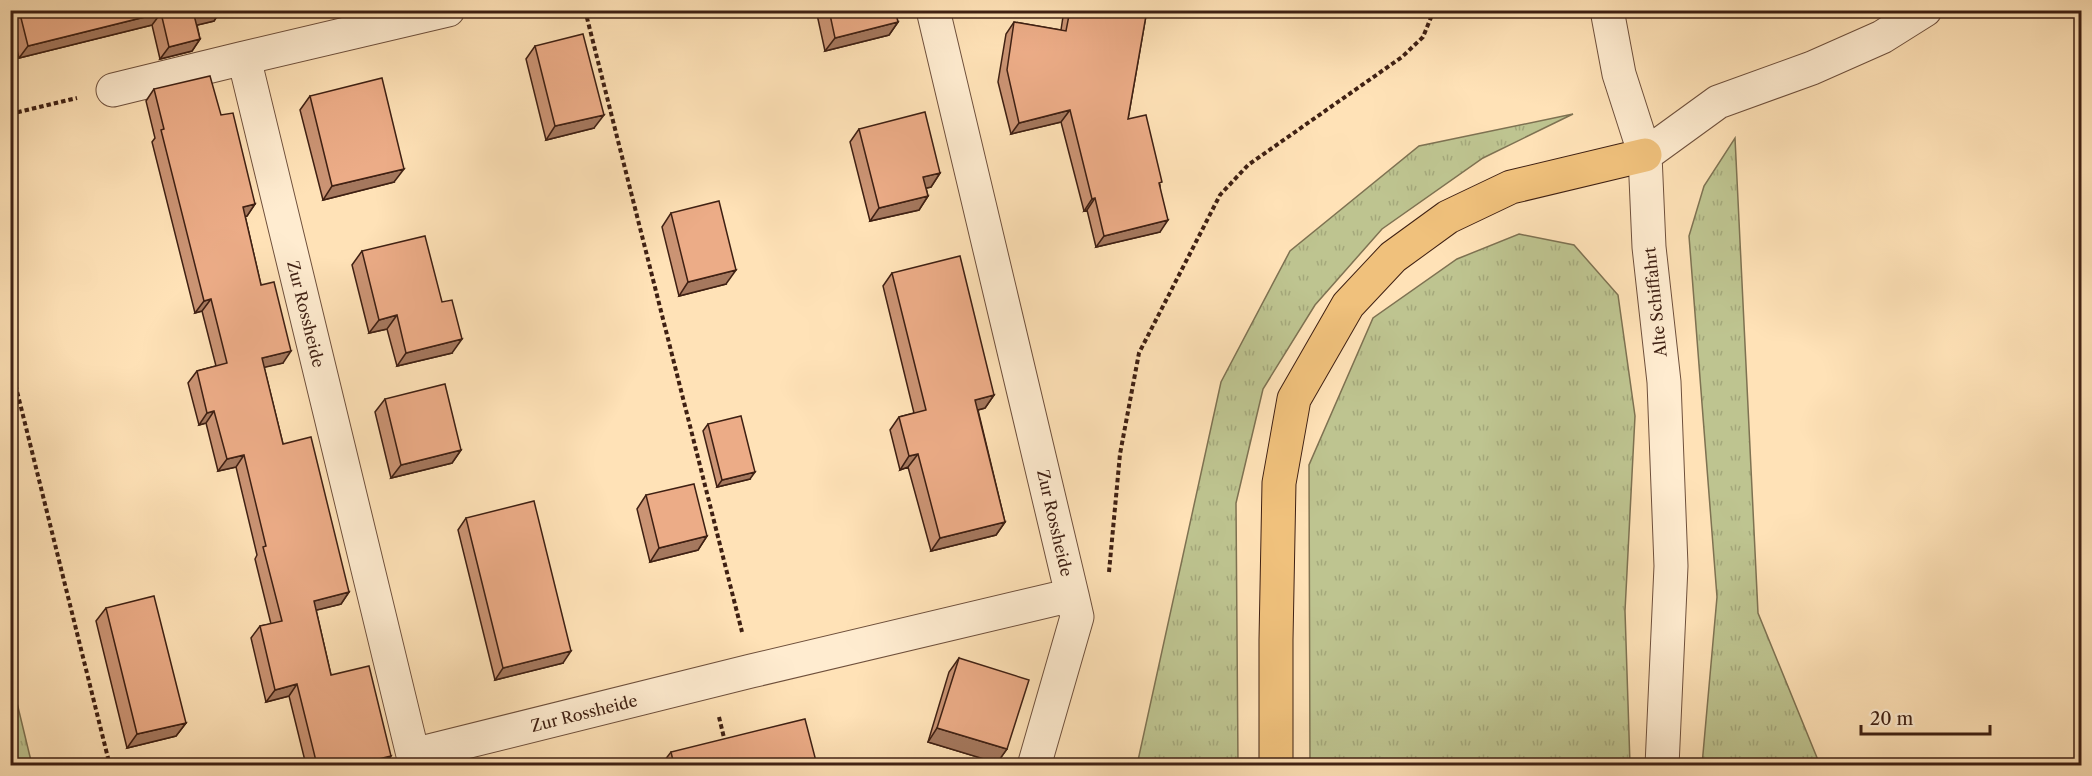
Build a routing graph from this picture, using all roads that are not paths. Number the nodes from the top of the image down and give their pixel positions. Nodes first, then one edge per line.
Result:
1 (448, 10) edge
2 (933, 10) edge
3 (1607, 10) edge
4 (1924, 10) edge
5 (244, 58) junction
6 (112, 90) road end
7 (1645, 155) junction
8 (1072, 595) junction
9 (414, 760) edge
10 (1034, 765) edge
11 (1276, 765) edge
12 (1662, 765) edge

1 - 5 street
2 - 8 street, Zur Rossheide
3 - 7 street, Alte Schiffahrt
4 - 7 street
5 - 6 street
5 - 9 street, Zur Rossheide
7 - 11 highway
7 - 12 street, Alte Schiffahrt
8 - 9 street, Zur Rossheide
8 - 10 street

